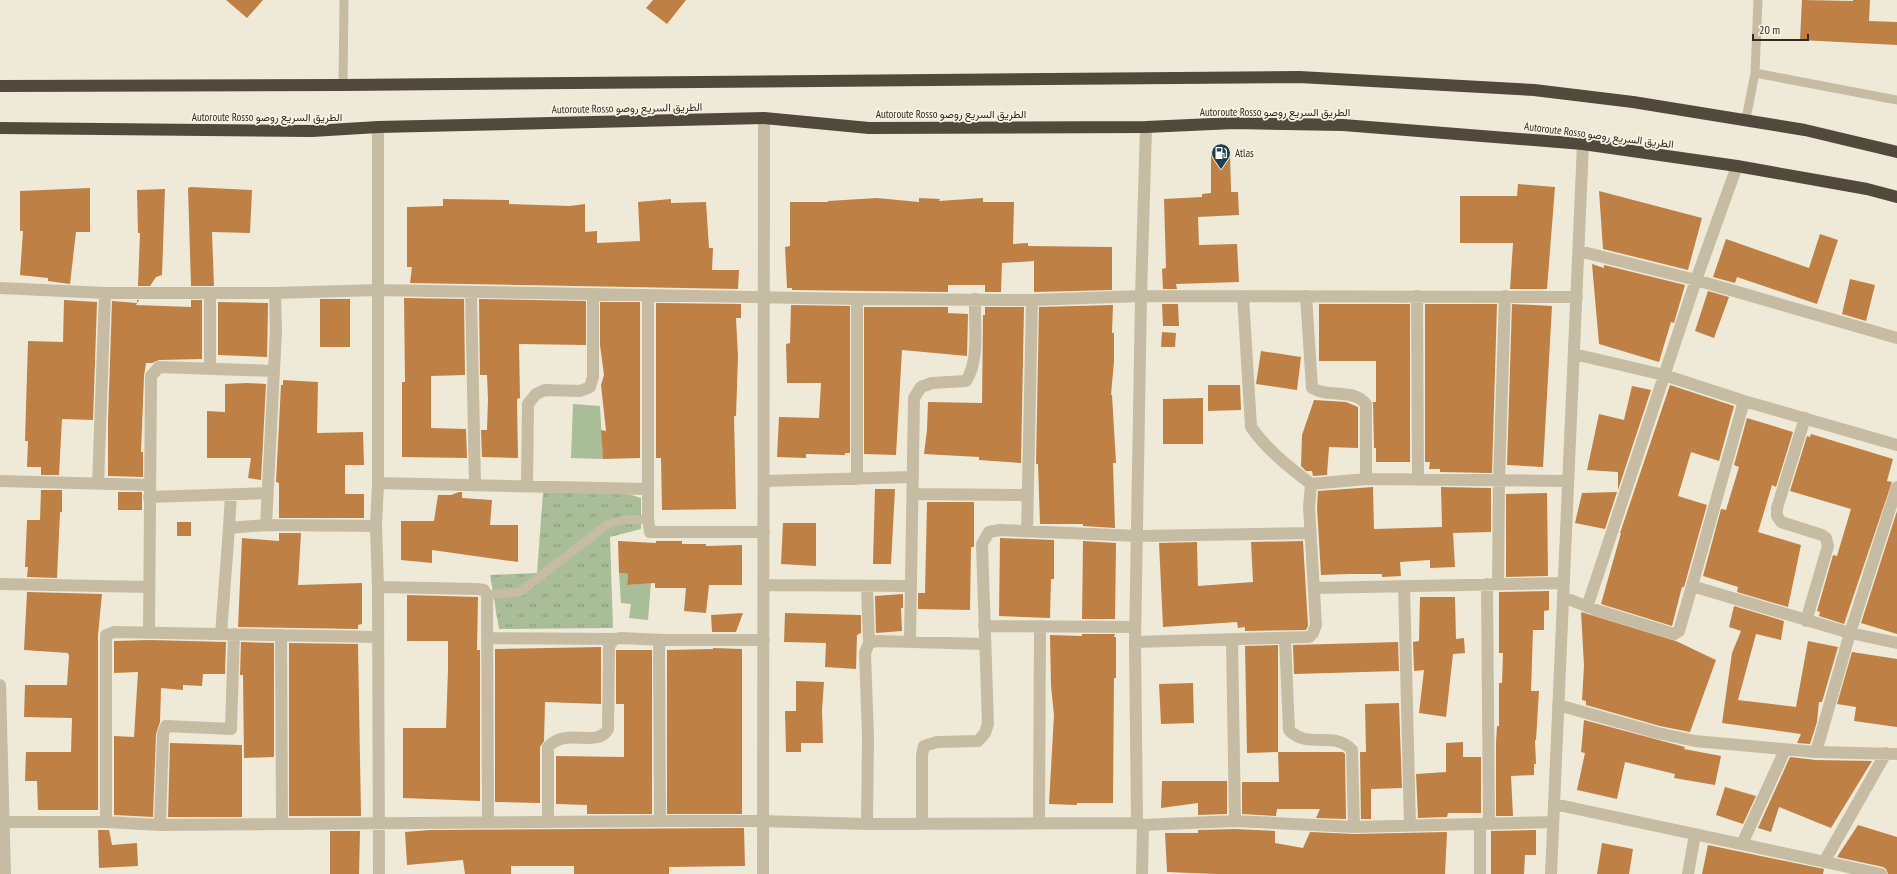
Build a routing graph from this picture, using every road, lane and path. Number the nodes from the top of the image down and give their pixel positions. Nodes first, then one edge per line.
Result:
1 (344, 0) edge
2 (1758, 0) edge
3 (1755, 73) junction
4 (344, 85) junction
5 (0, 86) edge
6 (1897, 100) edge
7 (764, 118) junction
8 (1746, 119) junction
9 (378, 127) junction
10 (1146, 127) junction
11 (0, 128) edge
12 (0, 133) edge
13 (1583, 144) junction
14 (1897, 152) edge
15 (1737, 166) junction
16 (1897, 197) edge
17 (1579, 251) junction
18 (1696, 280) junction
19 (0, 288) edge
20 (377, 290) junction
21 (471, 292) junction
22 (105, 293) junction
23 (210, 293) junction
24 (275, 293) junction
25 (593, 294) junction
26 (648, 296) junction
27 (1141, 296) junction
28 (1243, 296) junction
29 (1306, 296) junction
30 (1417, 296) junction
31 (1505, 296) junction
32 (1577, 297) junction
33 (764, 298) junction
34 (858, 299) junction
35 (974, 299) junction
36 (1032, 300) junction
37 (1897, 338) edge
38 (1574, 354) junction
39 (210, 369) junction
40 (274, 371) junction
41 (1664, 375) junction
42 (1744, 401) junction
43 (1805, 418) junction
44 (1897, 445) edge
45 (913, 477) junction
46 (857, 478) junction
47 (1366, 479) junction
48 (1418, 479) junction
49 (764, 480) junction
50 (1499, 480) junction
51 (1568, 481) junction
52 (0, 482) edge
53 (378, 483) junction
54 (98, 484) junction
55 (150, 484) junction
56 (1311, 484) junction
57 (475, 485) junction
58 (527, 486) junction
59 (1897, 487) edge
60 (648, 489) junction
61 (268, 493) junction
62 (231, 494) junction
63 (913, 494) junction
64 (1028, 496) junction
65 (149, 497) junction
66 (648, 519) junction
67 (266, 525) junction
68 (376, 526) junction
69 (229, 528) junction
70 (764, 532) junction
71 (1027, 532) junction
72 (1310, 533) junction
73 (1138, 536) junction
74 (1564, 583) junction
75 (0, 584) edge
76 (1493, 584) junction
77 (764, 585) junction
78 (867, 586) junction
79 (911, 586) junction
80 (1404, 586) junction
81 (1692, 586) junction
82 (149, 587) junction
83 (378, 588) junction
84 (1314, 588) junction
85 (487, 595) junction
86 (1563, 597) junction
87 (1587, 606) junction
88 (1806, 621) junction
89 (984, 626) junction
90 (1040, 626) junction
91 (1136, 627) junction
92 (149, 632) junction
93 (1850, 633) junction
94 (221, 634) junction
95 (234, 634) junction
96 (281, 635) junction
97 (378, 637) junction
98 (488, 638) junction
99 (1284, 638) junction
100 (614, 639) junction
101 (664, 640) junction
102 (764, 640) junction
103 (1232, 640) junction
104 (910, 642) junction
105 (1135, 642) junction
106 (869, 643) junction
107 (1897, 643) edge
108 (984, 644) junction
109 (0, 685) edge
110 (1558, 705) junction
111 (1785, 750) junction
112 (1816, 752) junction
113 (1892, 753) edge
114 (1554, 804) junction
115 (660, 821) junction
116 (762, 821) junction
117 (1235, 821) junction
118 (4, 822) junction
119 (106, 822) junction
120 (488, 822) junction
121 (548, 822) junction
122 (1553, 822) junction
123 (282, 823) junction
124 (379, 823) junction
125 (1039, 823) junction
126 (867, 824) junction
127 (922, 824) junction
128 (1140, 824) junction
129 (1484, 824) junction
130 (160, 825) junction
131 (1410, 826) junction
132 (1354, 828) junction
133 (1695, 834) junction
134 (1742, 844) junction
135 (1824, 862) junction
136 (5, 874) edge
137 (379, 874) edge
138 (763, 874) edge
139 (1142, 874) edge
140 (1480, 874) edge
141 (1551, 874) edge
142 (1688, 874) edge
143 (1881, 874) edge

1 - 4 lane
2 - 3 lane
3 - 6 lane
3 - 8 lane
4 - 5 highway
4 - 8 highway
7 - 9 highway, Autoroute Rosso الطريق السريع روصو
7 - 10 highway, Autoroute Rosso الطريق السريع روصو
7 - 33 street
8 - 14 highway
9 - 11 highway, Autoroute Rosso الطريق السريع روصو
9 - 20 street
10 - 13 highway, Autoroute Rosso الطريق السريع روصو
10 - 27 street
11 - 12 street
13 - 15 highway, Autoroute Rosso الطريق السريع روصو
13 - 17 street
15 - 16 highway, Autoroute Rosso الطريق السريع روصو
15 - 18 street
17 - 18 street
17 - 32 street
18 - 37 street
18 - 41 street
19 - 22 street
20 - 21 street
20 - 24 street
20 - 53 street
21 - 25 street
21 - 57 street
22 - 23 street
22 - 54 street
23 - 24 street
23 - 39 street
24 - 40 street
25 - 26 street
25 - 58 street
26 - 33 street
26 - 60 street
27 - 28 street
27 - 36 street
27 - 73 street
28 - 29 street
28 - 56 street
29 - 30 street
29 - 47 street
30 - 31 street
30 - 48 street
31 - 32 street
31 - 50 street
32 - 38 street
33 - 34 street
33 - 49 street
34 - 35 street
34 - 46 street
35 - 36 street
35 - 45 street
36 - 64 street
38 - 41 street
38 - 51 street
39 - 40 street
39 - 55 street
40 - 61 street
41 - 42 street
41 - 87 street
42 - 43 street
42 - 81 street
43 - 44 street
43 - 88 street
45 - 46 street
45 - 63 street
46 - 49 street
47 - 48 street
47 - 56 street
48 - 50 street
49 - 70 street
50 - 51 street
50 - 76 street
51 - 74 street
52 - 54 street
53 - 57 street
53 - 68 street
54 - 55 street
55 - 65 street
56 - 72 street
57 - 58 street
58 - 60 street
59 - 93 street
60 - 66 street
61 - 62 street
61 - 67 street
62 - 65 street
62 - 69 street
63 - 64 street
63 - 79 street
64 - 71 street
65 - 82 street
66 - 70 street
66 - 85 lane
67 - 68 street
67 - 69 street
68 - 83 street
69 - 94 street
70 - 77 street
71 - 73 street
71 - 89 street
72 - 73 street
72 - 84 street
73 - 91 street
74 - 76 street
74 - 86 street
75 - 82 street
76 - 80 street
76 - 129 street
77 - 78 street
77 - 102 street
78 - 79 street
78 - 106 street
79 - 104 street
80 - 84 street
80 - 131 street
81 - 87 street
81 - 88 street
82 - 92 street
83 - 85 street
83 - 97 street
84 - 99 street
85 - 98 street
86 - 87 street
86 - 110 street
88 - 93 street
89 - 90 street
89 - 108 street
90 - 91 street
90 - 125 street
91 - 105 street
92 - 94 street
92 - 119 street
93 - 107 street
93 - 112 street
94 - 95 street
95 - 96 street
95 - 130 street
96 - 97 street
96 - 123 street
97 - 124 street
98 - 100 street
98 - 120 street
99 - 103 street
99 - 132 street
100 - 101 street
100 - 121 street
101 - 102 street
101 - 115 street
102 - 116 street
103 - 105 street
103 - 117 street
104 - 106 street
104 - 108 street
105 - 128 street
106 - 126 street
108 - 127 street
109 - 118 street
110 - 111 street
110 - 114 street
111 - 112 street
111 - 134 street
112 - 113 street
113 - 135 street
114 - 122 street
114 - 133 street
115 - 116 street
115 - 121 street
116 - 126 street
116 - 138 street
117 - 128 street
117 - 132 street
118 - 119 street
118 - 136 street
119 - 130 street
120 - 121 street
120 - 124 street
122 - 129 street
122 - 141 street
123 - 124 street
123 - 130 street
124 - 137 street
125 - 127 street
125 - 128 street
126 - 127 street
128 - 139 street
129 - 131 street
129 - 140 street
131 - 132 street
133 - 134 street
133 - 142 street
134 - 135 street
135 - 143 street

